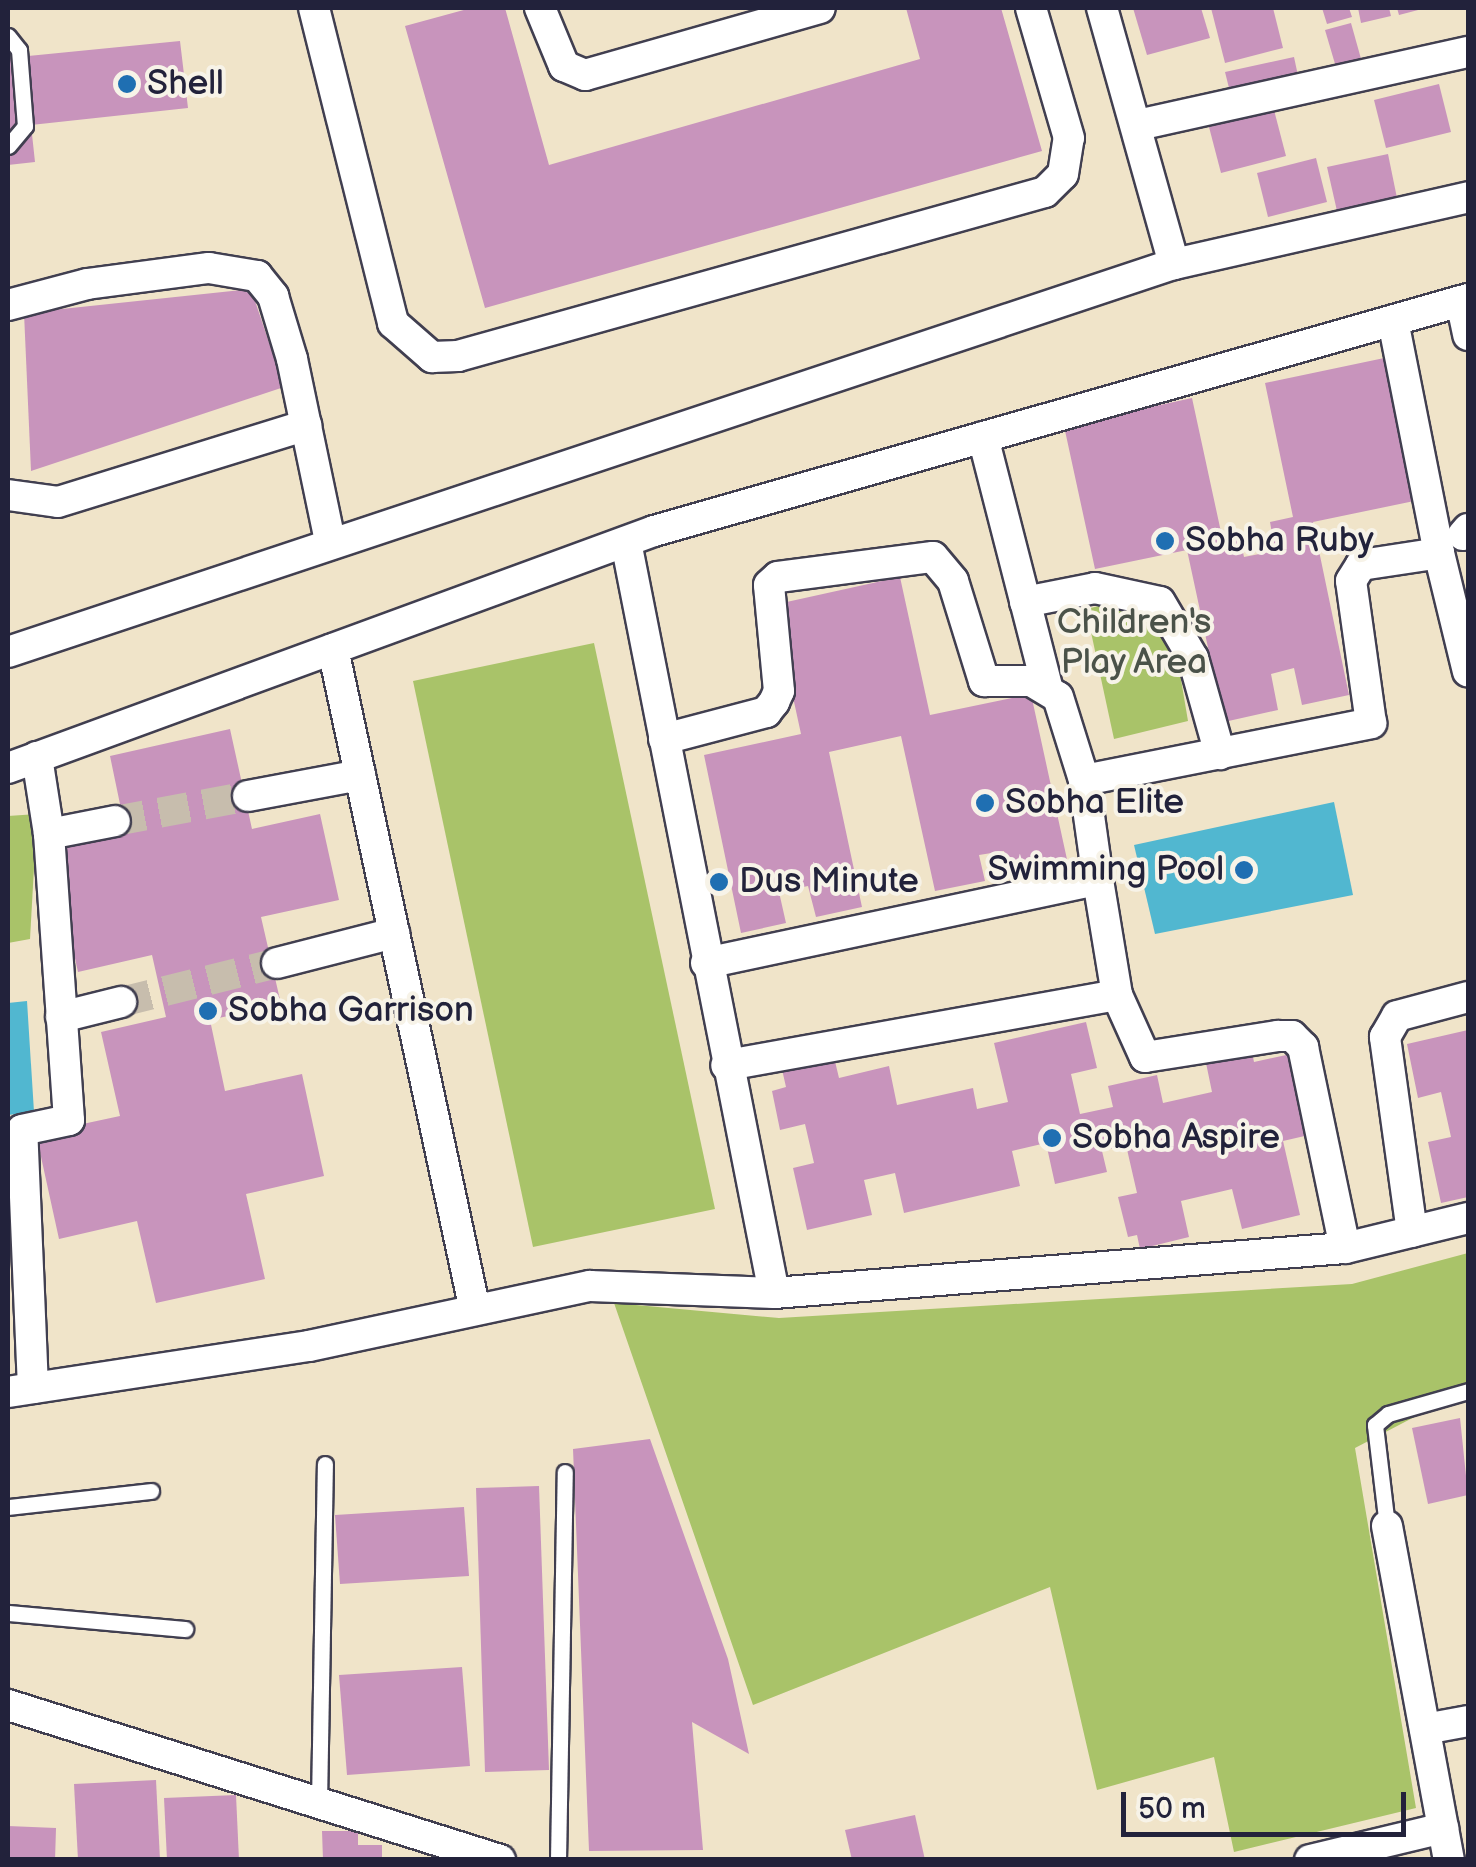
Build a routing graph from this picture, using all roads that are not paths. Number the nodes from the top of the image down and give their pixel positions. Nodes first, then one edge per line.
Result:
1 (314, 8) edge
2 (540, 8) edge
3 (820, 8) edge
4 (1031, 8) edge
5 (1102, 8) edge
6 (8, 36) edge
7 (1468, 52) edge
8 (1138, 125) junction
9 (8, 146) edge
10 (1468, 197) edge
11 (1174, 264) junction
12 (1464, 300) edge
13 (8, 306) edge
14 (1393, 320) junction
15 (1468, 336) edge
16 (306, 426) junction
17 (983, 437) junction
18 (8, 495) edge
19 (1457, 539) edge
20 (330, 541) junction
21 (626, 542) junction
22 (1457, 580) edge
23 (1025, 602) junction
24 (333, 649) junction
25 (8, 652) edge
26 (1468, 672) edge
27 (1047, 687) junction
28 (664, 739) junction
29 (1220, 754) junction
30 (38, 757) junction
31 (8, 768) edge
32 (360, 775) junction
33 (1084, 780) junction
34 (248, 796) tunnel mouth
35 (115, 821) tunnel mouth
36 (49, 834) junction
37 (1098, 880) junction
38 (394, 933) junction
39 (277, 963) tunnel mouth
40 (706, 964) junction
41 (1117, 995) junction
42 (1468, 997) edge
43 (121, 1002) tunnel mouth
44 (61, 1017) junction
45 (726, 1065) junction
46 (1468, 1218) edge
47 (1412, 1232) junction
48 (1345, 1248) junction
49 (774, 1292) junction
50 (474, 1310) junction
51 (20, 1390) edge
52 (1468, 1391) edge
53 (325, 1464) dead end
54 (565, 1472) dead end
55 (151, 1491) dead end
56 (8, 1507) edge
57 (1386, 1526) joint
58 (8, 1612) edge
59 (185, 1629) dead end
60 (8, 1705) edge
61 (1468, 1720) edge
62 (1425, 1728) junction
63 (318, 1802) junction
64 (1443, 1828) junction
65 (500, 1860) edge
66 (558, 1860) edge
67 (1310, 1860) edge
68 (1449, 1860) edge

1 - 4 street
2 - 3 street
5 - 8 street
6 - 9 lane
7 - 8 street
8 - 11 street
10 - 11 street
11 - 20 street
12 - 14 street
12 - 15 street
13 - 16 street
14 - 17 street
14 - 19 street
16 - 18 street
16 - 20 street
17 - 21 street
17 - 23 street
19 - 22 street
19 - 29 street
20 - 25 street
21 - 24 street
21 - 28 street
22 - 26 street
23 - 27 street
23 - 29 street
24 - 30 street
24 - 32 street
27 - 28 street
27 - 33 street
28 - 40 street
29 - 33 street
30 - 31 street
30 - 36 street
32 - 34 street
32 - 38 street
33 - 37 street
35 - 36 street
36 - 44 street
37 - 40 street
37 - 41 street
38 - 39 street
38 - 50 street
40 - 45 street
41 - 45 street
41 - 48 street
42 - 47 street
43 - 44 street
44 - 51 street
45 - 49 street
46 - 47 street
47 - 48 street
48 - 49 street
49 - 50 street
50 - 51 street
52 - 57 lane
53 - 63 lane
54 - 66 lane
55 - 56 lane
57 - 62 street
58 - 59 lane
60 - 63 street
61 - 62 street
62 - 64 street
63 - 65 street
64 - 67 street
64 - 68 street

